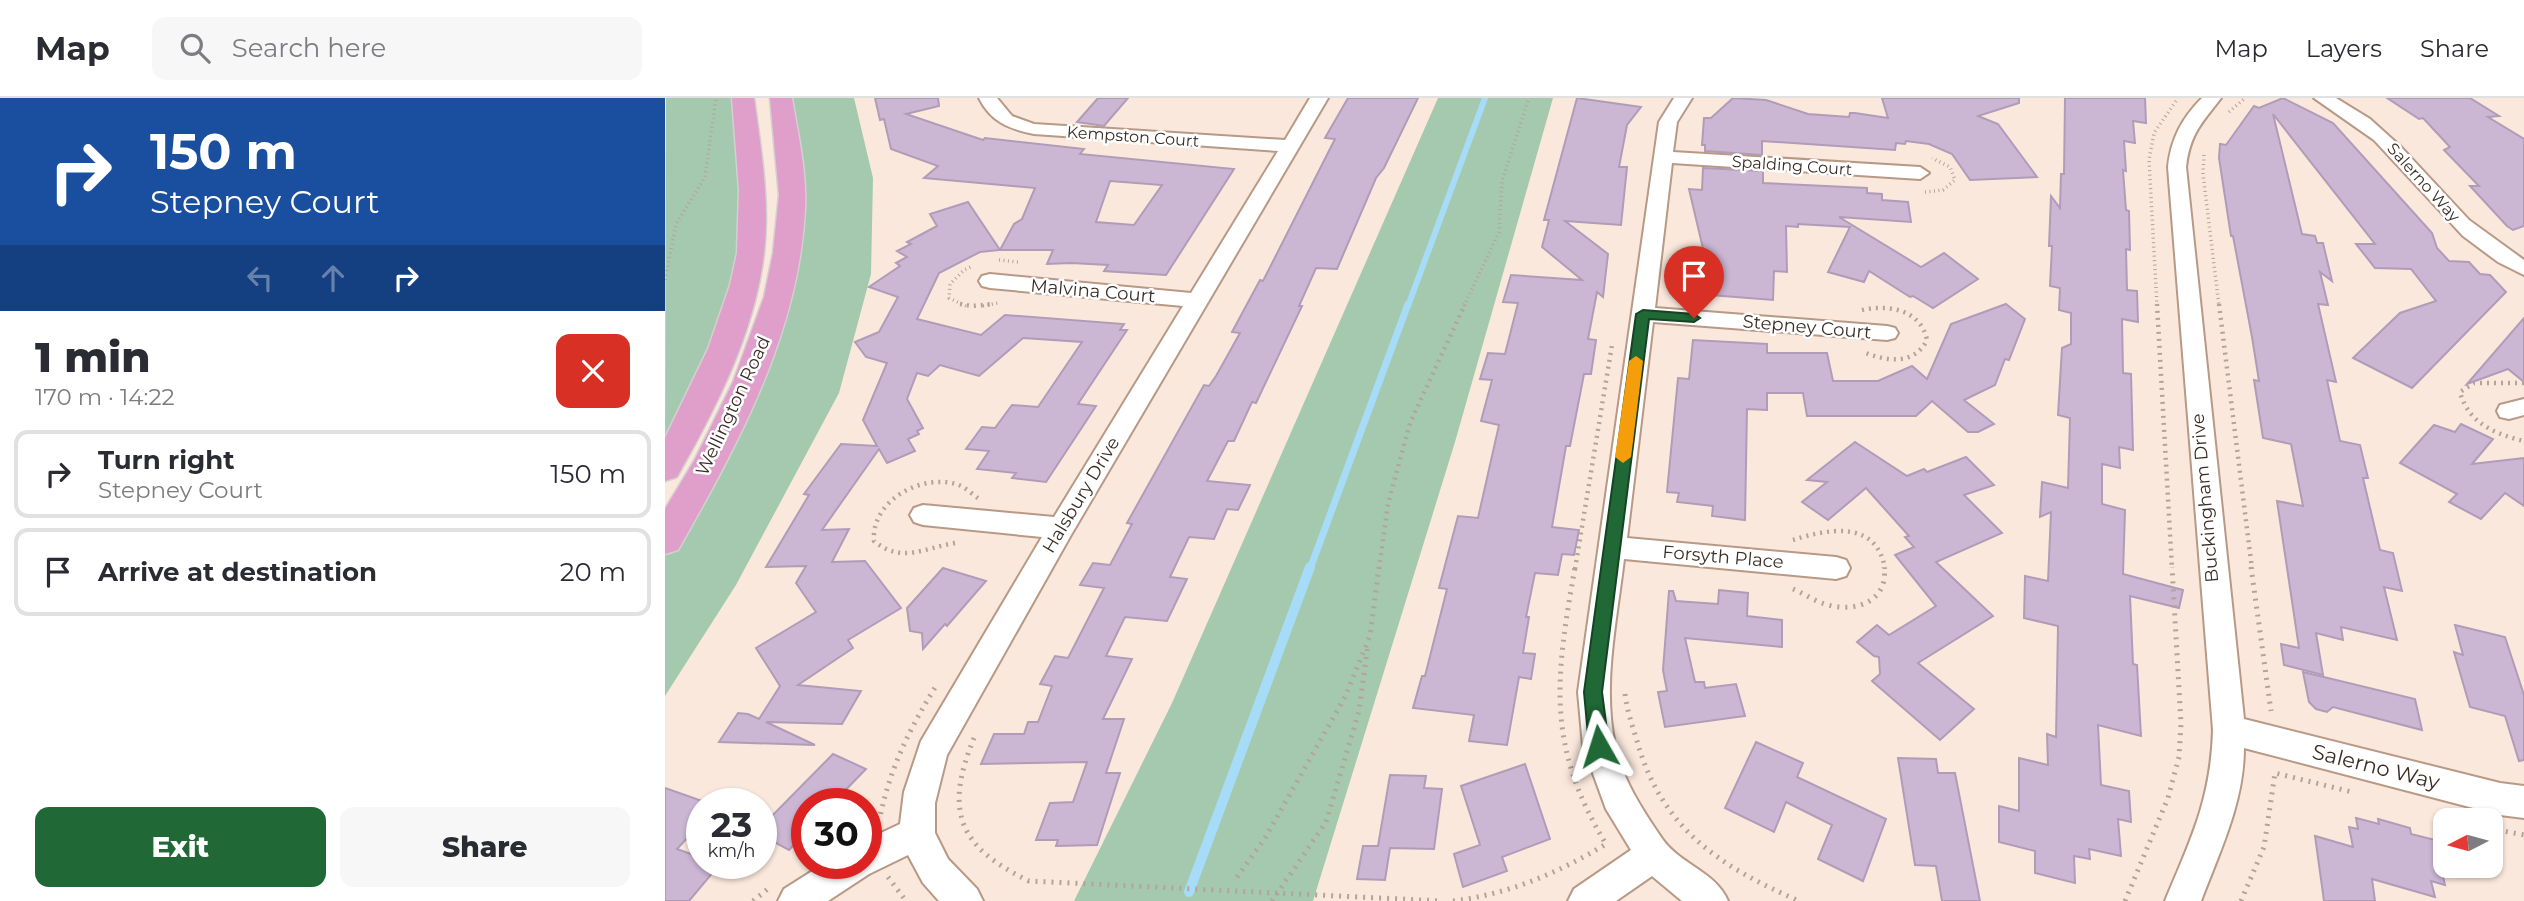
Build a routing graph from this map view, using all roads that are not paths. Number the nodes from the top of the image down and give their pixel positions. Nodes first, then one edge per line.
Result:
1 (743, 98) edge
2 (781, 98) edge
3 (988, 98) edge
4 (1319, 98) edge
5 (1683, 98) edge
6 (2323, 98) edge
7 (2217, 108) edge
8 (1290, 146) junction
9 (1663, 157) junction
10 (1920, 173) dead end
11 (2524, 269) edge
12 (990, 281) dead end
13 (1197, 300) junction
14 (1643, 314) junction
15 (1887, 333) dead end
16 (665, 468) edge
17 (923, 515) dead end
18 (1061, 528) junction
19 (665, 540) edge
20 (1611, 547) junction
21 (1836, 568) dead end
22 (2229, 730) junction
23 (2524, 802) edge
24 (918, 833) junction
25 (1653, 855) junction
26 (882, 863) edge
27 (831, 879) edge
28 (796, 901) edge
29 (965, 901) edge
30 (1586, 901) edge
31 (1710, 901) edge
32 (2183, 901) edge

1 - 16 main road, Wellington Road
2 - 19 main road, Wellington Road
3 - 8 street, Kempston Court
4 - 8 street, Halsbury Drive
5 - 9 street
6 - 11 street, Salerno Way
7 - 22 street, Buckingham Drive
8 - 13 street, Halsbury Drive
9 - 10 street, Spalding Court
9 - 14 street
12 - 13 street, Malvina Court
13 - 18 street, Halsbury Drive
14 - 15 street, Stepney Court
14 - 20 street
17 - 18 street
18 - 24 street, Halsbury Drive
20 - 21 street, Forsyth Place
20 - 25 street
22 - 23 street, Salerno Way
22 - 32 street, Buckingham Drive
24 - 26 street
24 - 29 street
25 - 30 street
25 - 31 street
27 - 28 street

